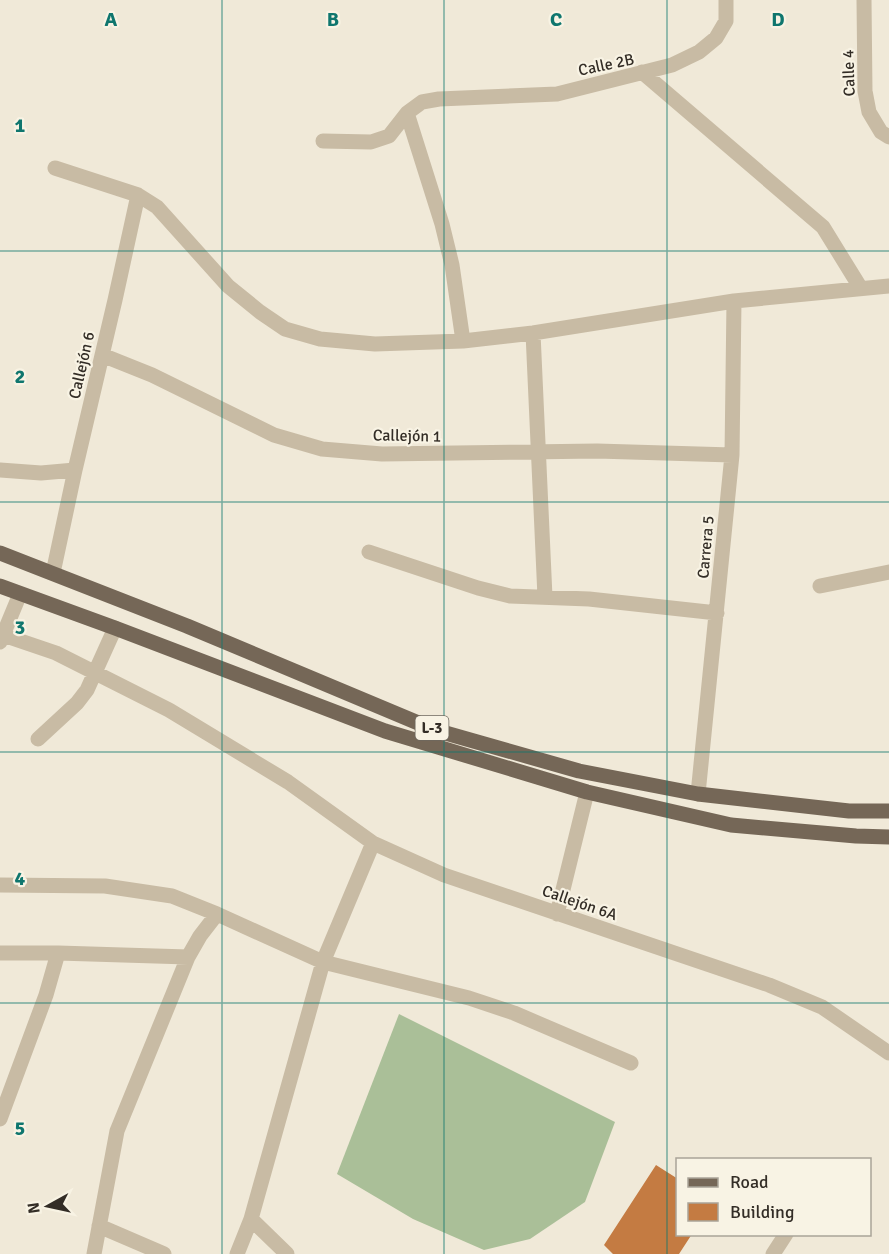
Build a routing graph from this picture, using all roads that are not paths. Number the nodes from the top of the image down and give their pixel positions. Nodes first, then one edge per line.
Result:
1 (726, 0) edge
2 (864, 0) edge
3 (642, 72) junction
4 (407, 113) junction
5 (889, 137) edge
6 (323, 141) dead end
7 (55, 168) dead end
8 (138, 195) junction
9 (889, 286) edge
10 (860, 287) junction
11 (734, 301) junction
12 (533, 333) junction
13 (463, 341) junction
14 (102, 355) junction
15 (539, 453) junction
16 (732, 455) junction
17 (0, 470) edge
18 (75, 470) junction
19 (369, 552) dead end
20 (0, 553) edge
21 (889, 572) edge
22 (53, 573) junction
23 (0, 586) edge
24 (820, 586) dead end
25 (20, 594) junction
26 (545, 597) junction
27 (717, 613) junction
28 (115, 628) junction
29 (2, 638) edge
30 (96, 674) junction
31 (38, 739) dead end
32 (587, 792) junction
33 (698, 794) junction
34 (889, 811) edge
35 (889, 837) edge
36 (373, 843) junction
37 (0, 885) edge
38 (217, 914) junction
39 (558, 914) junction
40 (58, 953) junction
41 (0, 954) edge
42 (188, 957) junction
43 (323, 962) junction
44 (889, 1053) edge
45 (631, 1063) dead end
46 (0, 1119) edge
47 (251, 1219) junction
48 (99, 1226) junction
49 (785, 1236) edge
50 (93, 1254) edge
51 (164, 1254) edge
52 (237, 1254) edge
53 (287, 1254) edge
54 (773, 1254) edge

1 - 3 street
2 - 5 street, Calle 4
3 - 4 street, Calle 2B
3 - 10 street, Calle 2B
4 - 6 street, Calle 2B
4 - 13 street
7 - 8 street
8 - 13 street
8 - 14 street, Callejón 6
9 - 10 street
10 - 11 street
11 - 12 street
11 - 16 street, Carrera 5
12 - 13 street
12 - 15 street
14 - 15 street, Callejón 1
14 - 18 street, Callejón 6
15 - 16 street, Callejón 1
15 - 26 street
16 - 27 street, Carrera 5
17 - 18 street
18 - 22 street, Callejón 6
19 - 26 street
20 - 22 main road, L-3
21 - 24 street
22 - 33 main road, L-3
23 - 25 main road, L-3
25 - 28 main road, L-3
25 - 29 street
26 - 27 street
27 - 33 street, Carrera 5
28 - 30 street
28 - 32 main road, L-3
29 - 30 street, Callejón 6A
30 - 31 street
30 - 36 street, Callejón 6A
32 - 35 main road, L-3
32 - 39 street
33 - 34 main road, L-3
36 - 39 street, Callejón 6A
36 - 43 street
37 - 38 street
38 - 42 street
38 - 43 street
39 - 44 street, Callejón 6A
40 - 41 street
40 - 42 street
40 - 46 street
42 - 48 street
43 - 45 street
43 - 47 street
47 - 52 street
47 - 53 street
48 - 50 street
48 - 51 street
49 - 54 street

